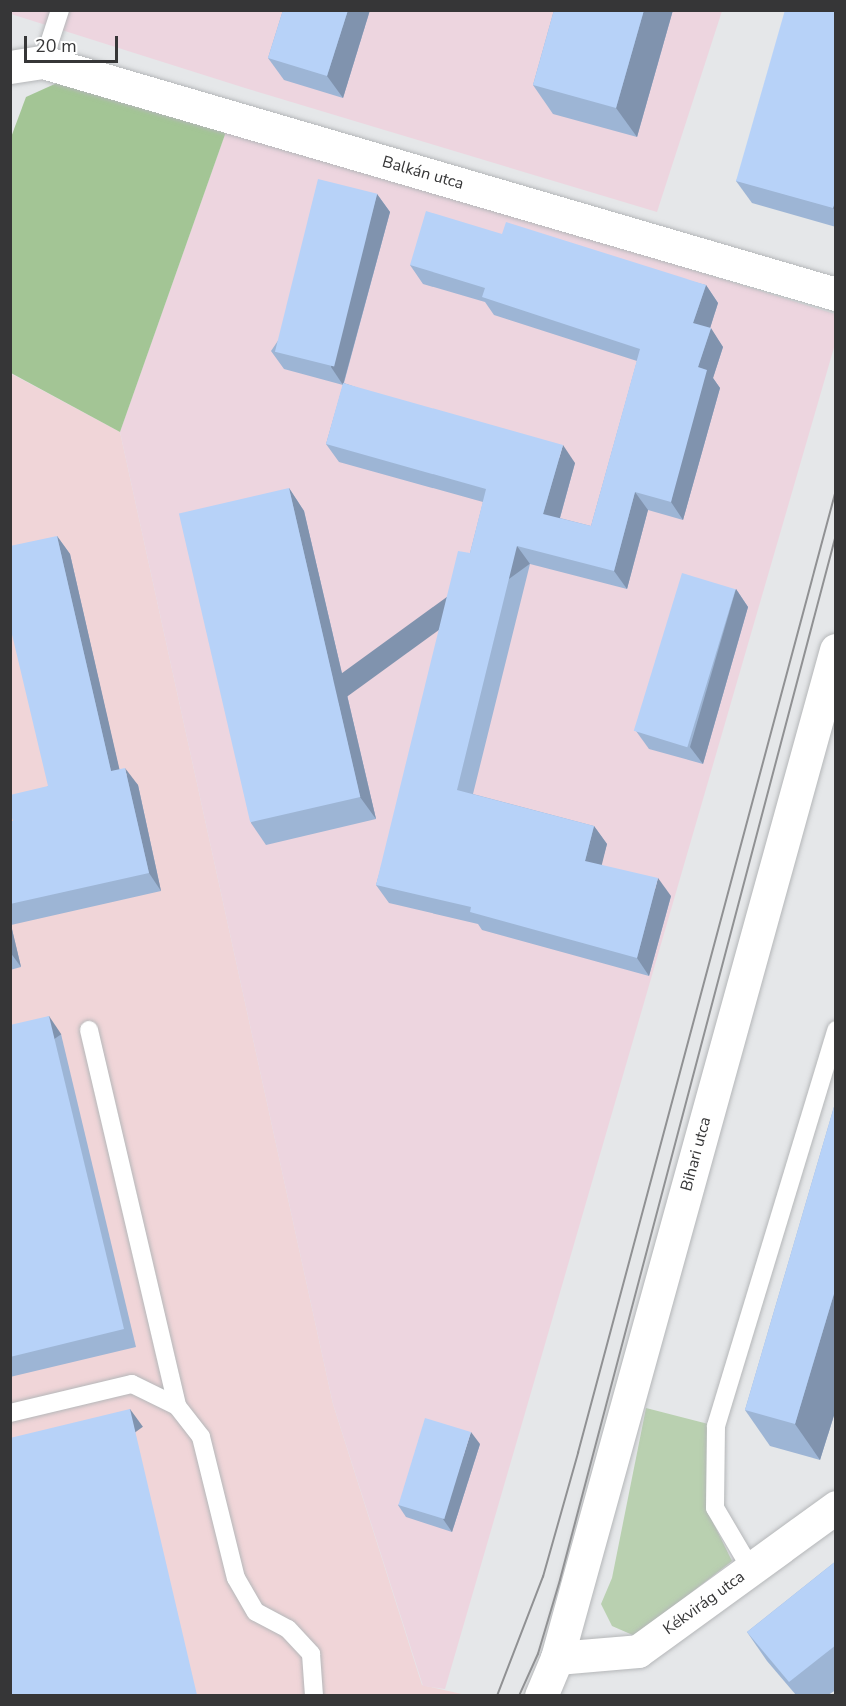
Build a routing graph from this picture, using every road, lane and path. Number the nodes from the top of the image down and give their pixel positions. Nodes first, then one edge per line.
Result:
1 (60, 10) edge
2 (43, 62) junction
3 (10, 67) edge
4 (836, 294) edge
5 (836, 650) edge
6 (89, 1029) dead end
7 (836, 1030) edge
8 (177, 1406) junction
9 (10, 1413) edge
10 (836, 1508) edge
11 (751, 1569) junction
12 (557, 1658) junction
13 (314, 1695) edge
14 (540, 1695) edge

1 - 2 lane
2 - 3 street, Balkán utca
2 - 4 street, Balkán utca
5 - 12 street, Bihari utca
6 - 8 lane
7 - 11 lane
8 - 9 lane
8 - 13 lane
10 - 11 street, Kékvirág utca
11 - 12 street, Kékvirág utca
12 - 14 street, Bihari utca

